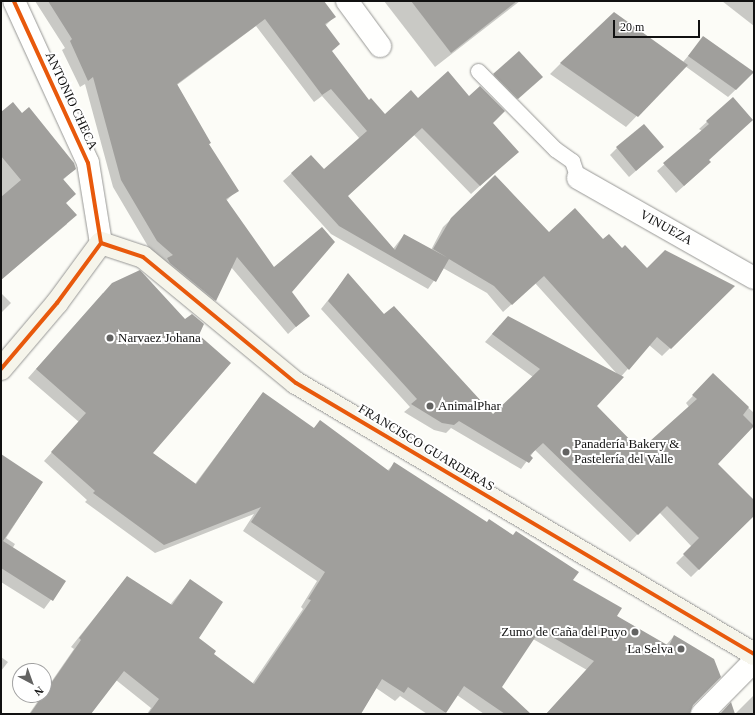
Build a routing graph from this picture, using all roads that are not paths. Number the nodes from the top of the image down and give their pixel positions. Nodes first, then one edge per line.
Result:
1 (14, 1) edge
2 (347, 1) edge
3 (380, 46) dead end
4 (478, 71) dead end
5 (578, 178) joint
6 (101, 243) junction
7 (754, 278) edge
8 (1, 369) edge
9 (754, 654) edge
10 (754, 661) edge
11 (702, 714) edge

1 - 6 street, ANTONIO CHECA
2 - 3 street
4 - 5 lane
5 - 7 street, VINUEZA
6 - 8 street
6 - 9 street, FRANCISCO GUARDERAS
10 - 11 street

